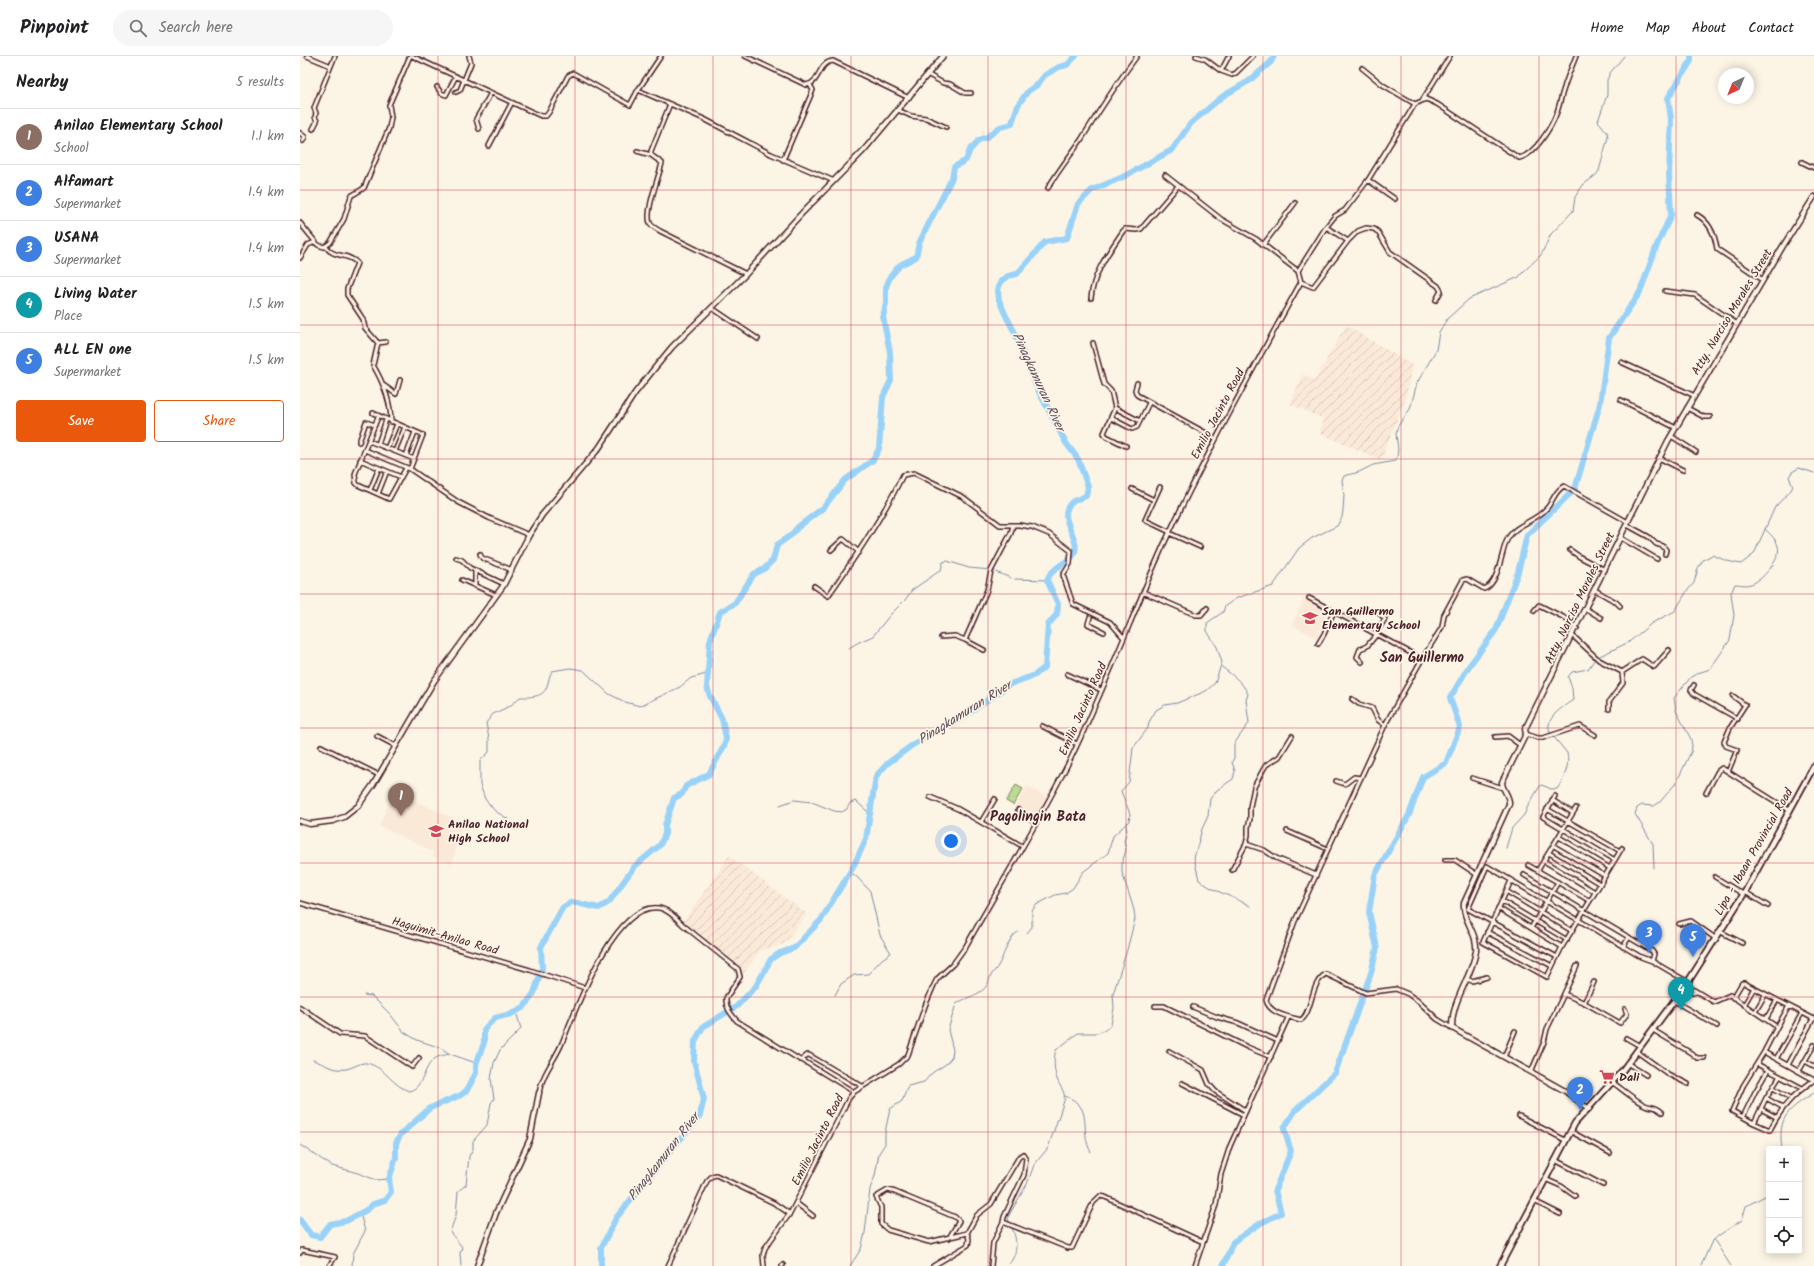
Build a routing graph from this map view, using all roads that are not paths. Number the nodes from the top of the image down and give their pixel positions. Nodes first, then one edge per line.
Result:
1 (307, 56) edge
2 (335, 56) edge
3 (411, 56) edge
4 (469, 56) edge
5 (660, 56) edge
6 (745, 56) edge
7 (943, 56) edge
8 (1137, 56) edge
9 (1196, 56) edge
10 (1209, 56) edge
11 (1229, 56) edge
12 (1253, 56) edge
13 (1450, 56) edge
14 (1576, 56) edge
15 (1205, 59) junction
16 (331, 66) junction
17 (1362, 68) dead end
18 (1221, 71) junction
19 (927, 74) junction
20 (455, 78) junction
21 (464, 81) junction
22 (810, 85) junction
23 (437, 87) dead end
24 (638, 90) junction
25 (456, 92) dead end
26 (491, 93) junction
27 (971, 93) dead end
28 (909, 98) junction
29 (1423, 99) junction
30 (511, 104) junction
31 (670, 104) junction
32 (1415, 104) junction
33 (898, 110) junction
34 (946, 127) dead end
35 (313, 129) dead end
36 (479, 129) dead end
37 (300, 133) edge
38 (304, 141) dead end
39 (489, 146) dead end
40 (637, 151) dead end
41 (651, 155) junction
42 (783, 160) junction
43 (1802, 162) dead end
44 (1814, 168) edge
45 (1165, 175) dead end
46 (1368, 180) junction
47 (834, 181) junction
48 (1178, 186) junction
49 (1048, 188) dead end
50 (1814, 197) edge
51 (1395, 198) dead end
52 (1295, 202) dead end
53 (1697, 215) dead end
54 (300, 223) edge
55 (1326, 227) junction
56 (1348, 241) junction
57 (315, 242) junction
58 (1263, 245) junction
59 (326, 247) junction
60 (300, 258) edge
61 (1298, 271) junction
62 (746, 274) junction
63 (1763, 280) junction
64 (1301, 282) junction
65 (1665, 291) dead end
66 (1090, 298) dead end
67 (1436, 300) dead end
68 (712, 308) junction
69 (1737, 324) junction
70 (758, 339) dead end
71 (386, 342) dead end
72 (378, 343) junction
73 (1093, 343) dead end
74 (1620, 362) dead end
75 (400, 380) dead end
76 (1137, 383) dead end
77 (383, 384) junction
78 (1694, 396) junction
79 (1621, 400) dead end
80 (1149, 403) junction
81 (1115, 408) junction
82 (1687, 408) junction
83 (373, 413) dead end
84 (378, 417) junction
85 (1710, 417) dead end
86 (1111, 418) junction
87 (386, 420) junction
88 (1140, 421) junction
89 (391, 422) junction
90 (397, 424) junction
91 (375, 425) junction
92 (405, 428) junction
93 (1676, 428) junction
94 (415, 432) junction
95 (1670, 436) junction
96 (1215, 438) junction
97 (368, 440) junction
98 (359, 442) dead end
99 (378, 444) junction
100 (1126, 446) dead end
101 (387, 448) junction
102 (365, 450) junction
103 (395, 451) junction
104 (1696, 452) dead end
105 (406, 456) junction
106 (1659, 458) junction
107 (414, 459) junction
108 (360, 460) junction
109 (379, 468) junction
110 (406, 468) junction
111 (410, 469) junction
112 (1683, 470) dead end
113 (387, 471) junction
114 (401, 477) junction
115 (1160, 487) dead end
116 (1132, 489) dead end
117 (370, 490) junction
118 (378, 494) junction
119 (1154, 500) junction
120 (1628, 523) junction
121 (1013, 525) junction
122 (1170, 533) junction
123 (529, 535) junction
124 (1621, 538) junction
125 (1200, 547) dead end
126 (831, 550) dead end
127 (1570, 550) dead end
128 (859, 552) junction
129 (480, 554) dead end
130 (1665, 554) dead end
131 (456, 558) dead end
132 (1657, 559) dead end
133 (476, 570) junction
134 (512, 570) junction
135 (1605, 570) junction
136 (462, 580) dead end
137 (504, 584) junction
138 (475, 586) junction
139 (814, 586) dead end
140 (1595, 590) junction
141 (1143, 592) junction
142 (496, 595) junction
143 (1310, 598) dead end
144 (1620, 606) dead end
145 (1207, 608) dead end
146 (1586, 609) junction
147 (1334, 610) junction
148 (1534, 611) dead end
149 (1380, 613) dead end
150 (1090, 615) junction
151 (1601, 618) dead end
152 (1577, 628) junction
153 (1104, 632) dead end
154 (1377, 633) junction
155 (1573, 636) junction
156 (941, 637) dead end
157 (1124, 638) junction
158 (965, 640) junction
159 (1318, 644) dead end
160 (984, 650) dead end
161 (1669, 650) dead end
162 (1422, 659) junction
163 (1362, 662) dead end
164 (1622, 672) junction
165 (1067, 674) dead end
166 (1694, 685) dead end
167 (1101, 690) junction
168 (1733, 696) dead end
169 (1352, 698) dead end
170 (1610, 709) dead end
171 (1738, 718) junction
172 (1385, 725) junction
173 (1042, 726) dead end
174 (1526, 734) junction
175 (1595, 734) dead end
176 (377, 736) dead end
177 (1292, 736) dead end
178 (1495, 737) dead end
179 (1077, 744) junction
180 (1520, 745) junction
181 (321, 746) dead end
182 (396, 746) junction
183 (1814, 766) edge
184 (1728, 772) junction
185 (379, 775) junction
186 (1361, 778) junction
187 (1472, 778) dead end
188 (1336, 781) dead end
189 (1503, 788) junction
190 (1706, 793) dead end
191 (1555, 796) dead end
192 (930, 797) dead end
193 (995, 799) dead end
194 (1552, 800) junction
195 (1576, 808) dead end
196 (1547, 809) junction
197 (1018, 810) dead end
198 (1790, 810) junction
199 (1573, 813) junction
200 (300, 821) edge
201 (1568, 821) junction
202 (981, 822) junction
203 (1036, 823) junction
204 (1564, 829) junction
205 (1287, 831) dead end
206 (1559, 837) junction
207 (1246, 844) junction
208 (1022, 846) junction
209 (1554, 846) junction
210 (1622, 848) dead end
211 (1328, 849) junction
212 (1620, 851) junction
213 (1549, 853) junction
214 (1445, 860) dead end
215 (1615, 860) junction
216 (1544, 861) junction
217 (1528, 866) dead end
218 (1610, 868) junction
219 (1232, 870) dead end
220 (1538, 870) junction
221 (1476, 874) junction
222 (1316, 875) junction
223 (1524, 875) dead end
224 (1605, 876) junction
225 (1715, 877) dead end
226 (1511, 881) junction
227 (1558, 882) junction
228 (1600, 884) junction
229 (1506, 891) junction
230 (1552, 892) junction
231 (1595, 892) junction
232 (1744, 893) junction
233 (1502, 901) junction
234 (1590, 901) junction
235 (1546, 902) junction
236 (300, 903) edge
237 (1768, 906) dead end
238 (1498, 908) junction
239 (1584, 910) junction
240 (1540, 911) junction
241 (1535, 921) junction
242 (1578, 921) junction
243 (1491, 922) junction
244 (1680, 924) dead end
245 (1531, 928) junction
246 (1572, 930) junction
247 (1719, 931) junction
248 (1487, 932) junction
249 (1629, 937) junction
250 (1715, 938) junction
251 (1567, 940) junction
252 (1742, 943) dead end
253 (1562, 947) junction
254 (1623, 947) junction
255 (1557, 957) junction
256 (1652, 961) junction
257 (1552, 966) junction
258 (1577, 966) dead end
259 (1487, 977) dead end
260 (1466, 979) junction
261 (1594, 982) dead end
262 (1686, 986) junction
263 (585, 988) junction
264 (1754, 988) junction
265 (1564, 994) junction
266 (1765, 995) junction
267 (1733, 998) junction
268 (1777, 1000) junction
269 (1674, 1001) junction
270 (1584, 1003) junction
271 (1744, 1005) junction
272 (1155, 1006) dead end
273 (1789, 1006) junction
274 (300, 1007) edge
275 (1193, 1007) dead end
276 (1625, 1009) dead end
277 (1755, 1012) junction
278 (1802, 1013) junction
279 (1288, 1018) junction
280 (1766, 1019) junction
281 (1814, 1019) edge
282 (1717, 1026) dead end
283 (1777, 1027) junction
284 (1452, 1028) junction
285 (1653, 1030) junction
286 (1515, 1032) dead end
287 (1626, 1038) dead end
288 (1278, 1041) junction
289 (1814, 1045) edge
290 (1640, 1046) junction
291 (1813, 1050) edge
292 (1169, 1051) dead end
293 (1636, 1051) junction
294 (1764, 1052) junction
295 (1271, 1057) junction
296 (1504, 1057) junction
297 (419, 1058) dead end
298 (1704, 1058) dead end
299 (1776, 1059) junction
300 (802, 1060) junction
301 (1805, 1061) junction
302 (1627, 1063) junction
303 (1757, 1064) junction
304 (1788, 1065) junction
305 (1814, 1066) edge
306 (1768, 1070) junction
307 (1799, 1071) junction
308 (1531, 1072) junction
309 (1646, 1075) dead end
310 (1780, 1076) junction
311 (1814, 1080) edge
312 (1182, 1082) dead end
313 (1612, 1082) junction
314 (1688, 1084) dead end
315 (862, 1086) junction
316 (1773, 1088) junction
317 (1802, 1088) junction
318 (854, 1092) junction
319 (539, 1093) joint
320 (1766, 1098) junction
321 (1791, 1098) junction
322 (1782, 1108) junction
323 (1589, 1109) junction
324 (1732, 1109) junction
325 (1761, 1109) junction
326 (1662, 1112) dead end
327 (1245, 1113) junction
328 (1730, 1113) dead end
329 (1519, 1116) dead end
330 (1743, 1117) junction
331 (1776, 1117) junction
332 (1754, 1122) junction
333 (1570, 1131) junction
334 (1565, 1140) junction
335 (1610, 1153) dead end
336 (1555, 1160) junction
337 (1545, 1178) junction
338 (1603, 1184) dead end
339 (1575, 1196) dead end
340 (1534, 1201) junction
341 (796, 1203) junction
342 (790, 1214) junction
343 (1560, 1214) dead end
344 (813, 1216) dead end
345 (1003, 1222) junction
346 (967, 1233) junction
347 (949, 1238) junction
348 (1203, 1242) junction
349 (300, 1253) edge
350 (329, 1266) edge
351 (477, 1266) edge
352 (668, 1266) edge
353 (764, 1266) edge
354 (933, 1266) edge
355 (990, 1266) edge
356 (1195, 1266) edge
357 (1500, 1266) edge

1 - 16 street
2 - 16 street
3 - 20 street
3 - 59 street
4 - 21 street
5 - 24 street
6 - 22 street
7 - 19 street
8 - 49 street
9 - 15 street
10 - 15 street
11 - 18 street
12 - 18 street
13 - 29 street
14 - 29 street
15 - 18 street
16 - 35 street
17 - 32 street
19 - 27 street
19 - 28 street
20 - 21 street
20 - 23 street
21 - 25 street
21 - 26 street
22 - 28 street
22 - 42 street
24 - 30 street
24 - 31 street
26 - 30 street
26 - 36 street
28 - 33 street
29 - 32 street
30 - 39 street
31 - 41 street
31 - 42 street
32 - 46 street
33 - 34 street
33 - 47 street
37 - 38 street
40 - 41 street
41 - 62 street
42 - 47 street
43 - 44 street
45 - 48 street
46 - 51 street
46 - 55 street
47 - 62 street
48 - 58 street
48 - 66 street
50 - 63 street, Atty. Narciso Morales Street
52 - 58 street
53 - 63 street
54 - 57 street
55 - 56 street
55 - 61 street
56 - 64 street
56 - 67 street
57 - 59 street
57 - 60 street
58 - 61 street
59 - 72 street
61 - 64 street
62 - 68 street
63 - 69 street, Atty. Narciso Morales Street
64 - 96 street, Emilio Jacinto Road
65 - 69 street
68 - 70 street
68 - 123 street
69 - 78 street, Atty. Narciso Morales Street
71 - 72 street
72 - 77 street
73 - 81 street
74 - 78 street
75 - 77 street
76 - 80 street
77 - 89 street
78 - 82 street, Atty. Narciso Morales Street
79 - 93 street
80 - 88 street
80 - 96 street
81 - 86 street
81 - 88 street
82 - 85 street
82 - 93 street, Atty. Narciso Morales Street
83 - 84 street
84 - 87 street
84 - 91 street
86 - 88 street
86 - 100 street
87 - 89 street
87 - 99 street
89 - 90 street
90 - 92 street
90 - 101 street
91 - 97 street
91 - 98 street
92 - 94 street
92 - 103 street
93 - 95 street, Atty. Narciso Morales Street
94 - 105 street
94 - 107 street
95 - 104 street
95 - 106 street, Atty. Narciso Morales Street
96 - 122 street, Emilio Jacinto Road
97 - 99 street
97 - 102 street
99 - 101 street
101 - 103 street
102 - 108 street
102 - 110 street
103 - 105 street
105 - 107 street
106 - 112 street
106 - 120 street, Atty. Narciso Morales Street
107 - 111 street
108 - 109 street
108 - 117 street
109 - 113 street
109 - 117 street
110 - 111 street
110 - 114 street
111 - 123 street
113 - 114 street
113 - 118 street
114 - 118 street
115 - 119 street
116 - 119 street
117 - 118 street
119 - 122 street
120 - 124 street, Atty. Narciso Morales Street
120 - 130 street
120 - 162 street
121 - 128 street
121 - 150 street
121 - 158 street
122 - 125 street
122 - 141 street, Emilio Jacinto Road
123 - 134 street
124 - 132 street
124 - 135 street, Atty. Narciso Morales Street
126 - 128 street
127 - 135 street
128 - 139 street
129 - 134 street
131 - 133 street
133 - 137 street
133 - 138 street
134 - 137 street
135 - 140 street, Atty. Narciso Morales Street
136 - 138 street
137 - 142 street
138 - 142 street
140 - 144 street
140 - 146 street, Atty. Narciso Morales Street
141 - 145 street
141 - 157 street, Emilio Jacinto Road
142 - 182 street
143 - 147 street
146 - 151 street
146 - 152 street, Atty. Narciso Morales Street
147 - 154 street
147 - 159 street
148 - 152 street
149 - 154 street
150 - 153 street
150 - 157 street
152 - 155 street, Atty. Narciso Morales Street
154 - 162 street
154 - 163 street
155 - 164 street
155 - 174 street, Atty. Narciso Morales Street
156 - 158 street
157 - 167 street, Emilio Jacinto Road
158 - 160 street
161 - 164 street
162 - 172 street
164 - 170 street
165 - 167 street
166 - 171 street
167 - 179 street, Emilio Jacinto Road
168 - 171 street
169 - 172 street
171 - 184 street
172 - 186 street
173 - 179 street
174 - 175 street
174 - 180 street, Atty. Narciso Morales Street
176 - 182 street
177 - 207 street
178 - 180 street
179 - 203 street, Emilio Jacinto Road
180 - 189 street, Atty. Narciso Morales Street
181 - 185 street
182 - 185 street
183 - 198 main road, Lipa - Ibaan Provincial Road
184 - 190 street
184 - 198 street
185 - 200 street
186 - 188 street
186 - 211 street
187 - 189 street
189 - 221 street
191 - 194 street
192 - 202 street
193 - 202 street
194 - 196 street
194 - 199 street
195 - 199 street
196 - 201 street
196 - 204 street
197 - 203 street
198 - 232 main road, Lipa - Ibaan Provincial Road
199 - 201 street
201 - 204 street
201 - 212 street
202 - 208 street
203 - 208 street, Emilio Jacinto Road
204 - 206 street
204 - 215 street
205 - 211 street
206 - 209 street
206 - 218 street
207 - 219 street
207 - 222 street
208 - 315 street, Emilio Jacinto Road
209 - 213 street
209 - 224 street
210 - 212 street
211 - 222 street
212 - 215 street
213 - 216 street
213 - 228 street
214 - 221 street
215 - 218 street
216 - 220 street
216 - 231 street
217 - 220 street
218 - 224 street
220 - 227 street
221 - 260 street
222 - 279 street
223 - 230 street
224 - 228 street
225 - 232 street
226 - 229 street
226 - 235 street
226 - 243 street
227 - 230 street
227 - 234 street
228 - 231 street
229 - 233 street
229 - 240 street
230 - 235 street
230 - 239 street
231 - 234 street
232 - 237 street
232 - 247 main road, Lipa - Ibaan Provincial Road
233 - 238 street
233 - 241 street
234 - 239 street
235 - 240 street
235 - 242 street
236 - 263 street, Haguimit-Anilao Road
238 - 243 street
238 - 245 street
239 - 242 street
239 - 249 street
240 - 241 street
240 - 246 street
241 - 245 street
241 - 251 street
242 - 246 street
242 - 254 street
243 - 248 street
243 - 255 street
244 - 250 street
245 - 253 street
246 - 251 street
247 - 250 main road, Lipa - Ibaan Provincial Road
247 - 252 street
248 - 257 street
248 - 257 street
249 - 254 street
249 - 256 street
250 - 262 main road, Lipa - Ibaan Provincial Road
251 - 253 street
253 - 255 street
254 - 256 street
255 - 257 street
256 - 262 street
258 - 265 street
259 - 260 street
260 - 284 street
261 - 270 street
262 - 267 street
262 - 269 main road, Lipa - Ibaan Provincial Road
263 - 300 street
263 - 319 street
264 - 266 street
264 - 267 street
264 - 271 street
265 - 270 street
265 - 308 street
266 - 268 street
266 - 277 street
267 - 271 street
268 - 273 street
268 - 280 street
269 - 282 street
269 - 285 main road, Lipa - Ibaan Provincial Road
270 - 276 street
271 - 277 street
272 - 295 street
273 - 278 street
273 - 283 street
274 - 297 street
275 - 288 street
277 - 280 street
278 - 281 street
278 - 299 street
279 - 284 street
279 - 288 street
280 - 283 street
281 - 304 street
283 - 294 street
284 - 296 street
285 - 290 main road, Lipa - Ibaan Provincial Road
285 - 298 street
286 - 296 street
287 - 290 street
288 - 295 street
289 - 291 street
290 - 293 main road, Lipa - Ibaan Provincial Road
291 - 301 street
292 - 327 street
293 - 302 main road, Lipa - Ibaan Provincial Road
293 - 314 street
294 - 299 street
294 - 303 street
295 - 327 street
296 - 308 street
299 - 304 street
300 - 315 street
300 - 318 street
301 - 305 street
301 - 307 street
302 - 309 street
302 - 313 main road, Lipa - Ibaan Provincial Road
303 - 306 street
303 - 324 street
304 - 307 street
306 - 310 street
306 - 330 street
307 - 311 street
308 - 323 street
310 - 316 street
310 - 317 street
311 - 317 street
312 - 327 street
313 - 323 main road, Lipa - Ibaan Provincial Road
313 - 326 street
315 - 318 street, Emilio Jacinto Road
316 - 320 street
316 - 321 street
317 - 321 street
318 - 341 street, Emilio Jacinto Road
319 - 351 street
320 - 322 street
320 - 325 street
321 - 322 street
322 - 331 street
323 - 333 main road, Lipa - Ibaan Provincial Road
324 - 328 street
324 - 330 street
325 - 331 street
325 - 332 street
327 - 348 street
329 - 334 street
330 - 332 street
331 - 332 street
333 - 334 main road, Lipa - Ibaan Provincial Road
333 - 335 street
334 - 336 main road, Lipa - Ibaan Provincial Road
336 - 337 main road, Lipa - Ibaan Provincial Road
336 - 338 street
337 - 339 street
337 - 340 main road, Lipa - Ibaan Provincial Road
340 - 343 street
340 - 357 main road, Lipa - Ibaan Provincial Road
341 - 342 street, Emilio Jacinto Road
341 - 344 street
342 - 352 street
342 - 353 street, Emilio Jacinto Road
345 - 346 street
345 - 348 street
345 - 355 street
346 - 347 street
346 - 354 street
347 - 347 street
348 - 356 street
349 - 350 street

